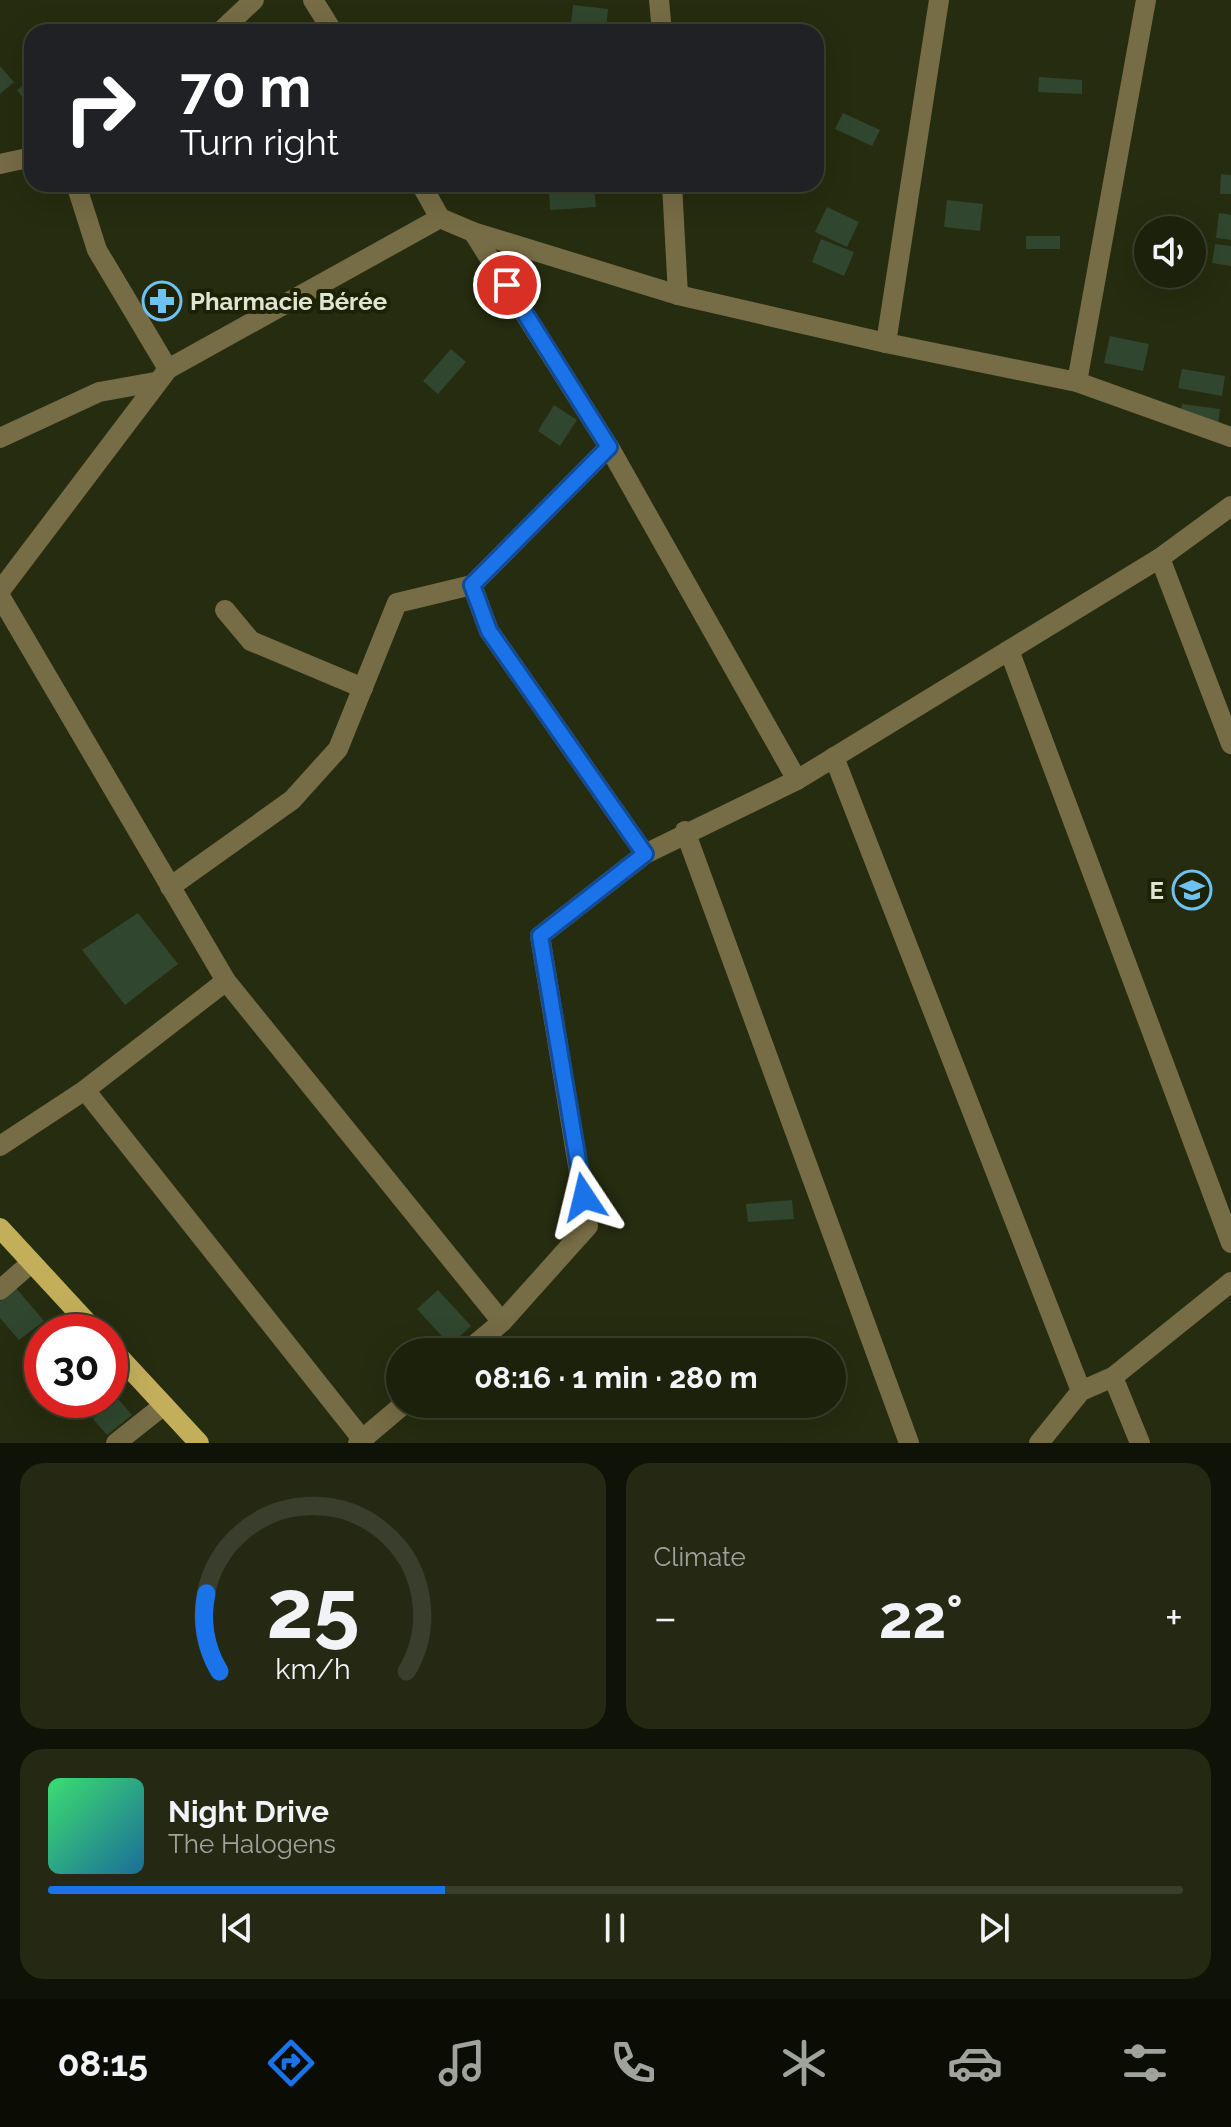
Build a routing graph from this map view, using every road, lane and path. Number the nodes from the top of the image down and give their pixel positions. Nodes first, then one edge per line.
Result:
1 (254, 0) edge
2 (313, 0) edge
3 (659, 0) edge
4 (939, 0) edge
5 (1146, 0) edge
6 (228, 24) edge
7 (328, 24) edge
8 (661, 24) edge
9 (24, 159) edge
10 (0, 164) edge
11 (79, 192) edge
12 (425, 192) edge
13 (672, 192) edge
14 (440, 218) junction
15 (473, 232) junction
16 (678, 295) junction
17 (886, 343) junction
18 (161, 376) junction
19 (1077, 382) junction
20 (1231, 437) edge
21 (0, 438) edge
22 (609, 447) junction
23 (1231, 506) edge
24 (1160, 558) junction
25 (472, 585) junction
26 (0, 594) edge
27 (225, 610) dead end
28 (1009, 650) junction
29 (363, 688) junction
30 (1231, 744) edge
31 (834, 757) junction
32 (797, 780) junction
33 (685, 831) junction
34 (645, 854) junction
35 (170, 887) junction
36 (226, 981) junction
37 (85, 1090) junction
38 (0, 1146) edge
39 (0, 1228) edge
40 (1231, 1243) edge
41 (31, 1263) junction
42 (1231, 1282) edge
43 (0, 1290) edge
44 (79, 1314) edge
45 (502, 1322) junction
46 (483, 1338) edge
47 (128, 1366) edge
48 (1113, 1377) junction
49 (1081, 1391) junction
50 (164, 1405) junction
51 (387, 1418) edge
52 (360, 1441) edge
53 (116, 1443) edge
54 (199, 1443) edge
55 (909, 1443) edge
56 (1039, 1443) edge
57 (1140, 1443) edge

1 - 6 street
2 - 7 street
3 - 8 street
4 - 17 street
5 - 19 street
9 - 10 street
11 - 18 street
12 - 14 street
13 - 16 street
14 - 15 street
14 - 18 street
15 - 16 street
15 - 22 street
16 - 17 street
17 - 19 street
18 - 21 street
18 - 26 street
19 - 20 street
22 - 25 street
22 - 32 street
23 - 24 street
24 - 28 street
24 - 30 street
25 - 29 street
25 - 34 street
26 - 35 street
27 - 29 street
28 - 31 street
28 - 40 street
29 - 35 street
31 - 32 street
31 - 49 street
32 - 33 street
33 - 34 street
33 - 55 street
34 - 45 street
35 - 36 street
36 - 37 street
36 - 45 street
37 - 38 street
37 - 52 street
39 - 41 main road
41 - 43 street
41 - 44 main road
42 - 48 street
45 - 46 street
47 - 50 main road
48 - 49 street
48 - 57 street
49 - 56 street
50 - 53 street
50 - 54 main road
51 - 52 street

